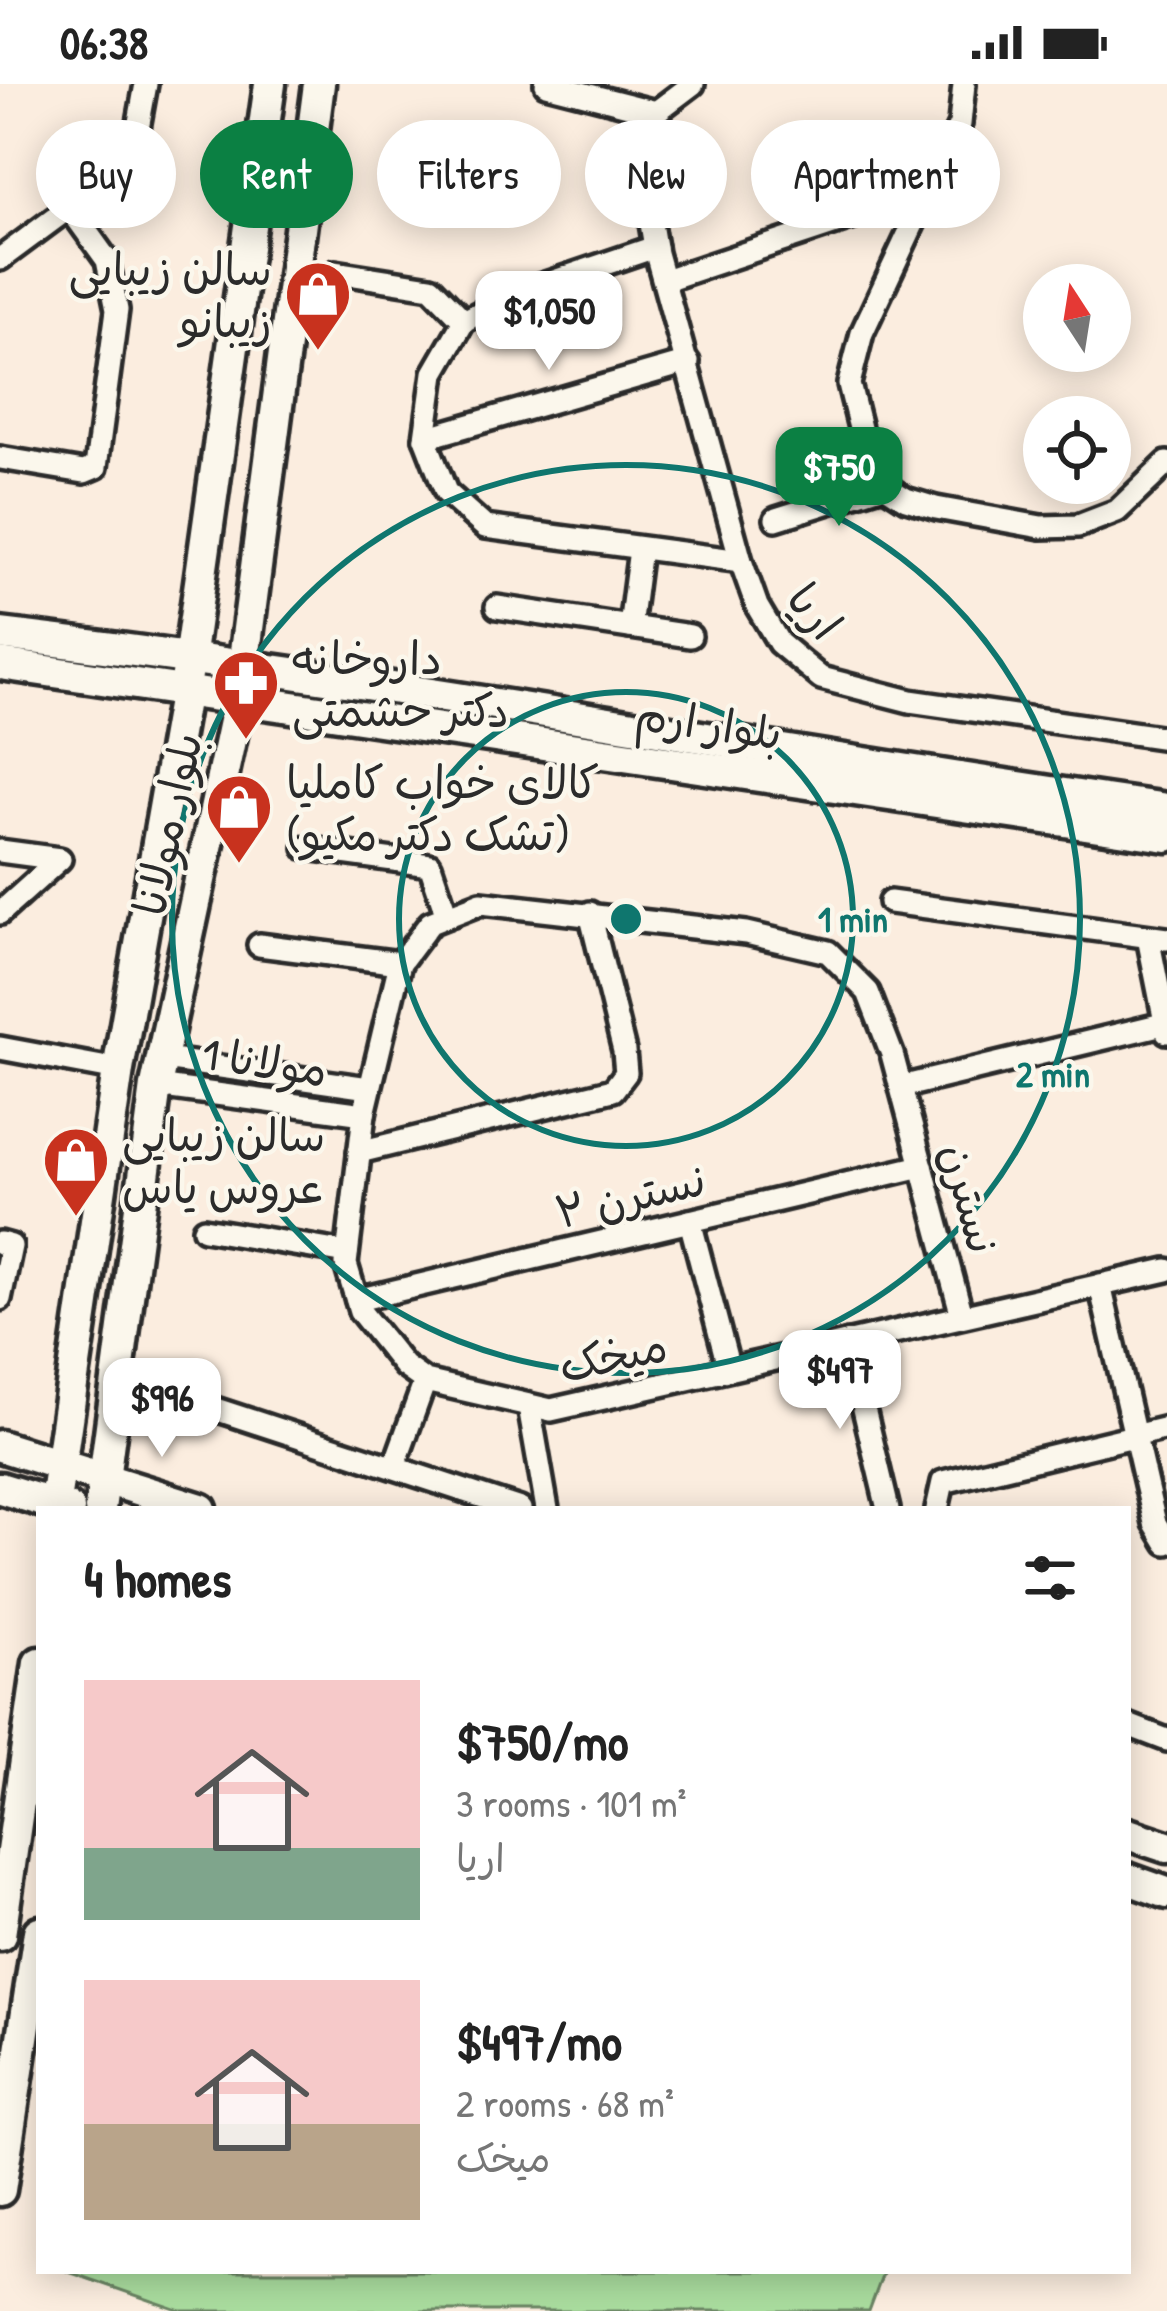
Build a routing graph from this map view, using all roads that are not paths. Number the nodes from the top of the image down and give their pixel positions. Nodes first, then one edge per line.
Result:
1 (146, 84) edge
2 (270, 84) edge
3 (319, 84) edge
4 (546, 84) edge
5 (693, 84) edge
6 (964, 84) edge
7 (656, 112) junction
8 (139, 120) edge
9 (960, 120) edge
10 (46, 228) edge
11 (83, 228) edge
12 (821, 228) edge
13 (910, 228) edge
14 (655, 247) junction
15 (0, 259) edge
16 (334, 272) dead end
17 (664, 280) junction
18 (464, 321) junction
19 (688, 362) junction
20 (425, 438) junction
21 (0, 458) edge
22 (1167, 463) edge
23 (884, 485) junction
24 (776, 519) dead end
25 (640, 549) junction
26 (741, 561) junction
27 (497, 608) dead end
28 (630, 628) junction
29 (0, 634) edge
30 (690, 636) dead end
31 (189, 656) junction
32 (0, 664) edge
33 (243, 667) junction
34 (185, 689) junction
35 (239, 698) junction
36 (1167, 738) edge
37 (1167, 809) edge
38 (1167, 836) edge
39 (306, 848) dead end
40 (0, 850) edge
41 (890, 902) dead end
42 (0, 913) edge
43 (590, 913) junction
44 (438, 920) junction
45 (1157, 938) edge
46 (259, 945) dead end
47 (400, 963) junction
48 (1166, 1026) edge
49 (0, 1048) edge
50 (118, 1070) junction
51 (160, 1072) junction
52 (901, 1087) junction
53 (369, 1088) junction
54 (364, 1114) junction
55 (359, 1152) junction
56 (922, 1166) junction
57 (690, 1221) junction
58 (205, 1228) dead end
59 (0, 1244) edge
60 (347, 1253) junction
61 (1167, 1270) edge
62 (1100, 1286) junction
63 (0, 1299) edge
64 (357, 1300) junction
65 (962, 1316) junction
66 (848, 1342) junction
67 (729, 1370) junction
68 (425, 1381) junction
69 (191, 1401) dead end
70 (529, 1406) junction
71 (1167, 1428) edge
72 (1135, 1436) junction
73 (0, 1446) edge
74 (63, 1462) junction
75 (394, 1467) junction
76 (101, 1474) junction
77 (0, 1488) edge
78 (56, 1506) edge
79 (59, 1506) edge
80 (100, 1506) edge
81 (192, 1506) edge
82 (511, 1506) edge
83 (546, 1506) edge
84 (887, 1506) edge
85 (938, 1506) edge
86 (1167, 1544) edge
87 (36, 1685) edge
88 (1131, 1726) edge
89 (1167, 1739) edge
90 (1131, 1835) edge
91 (1167, 1847) edge
92 (1131, 1880) edge
93 (1167, 1893) edge
94 (0, 1935) edge
95 (36, 1952) edge
96 (0, 2190) edge

1 - 8 street
2 - 31 main road, بلوار مولانا
3 - 33 main road, بلوار مولانا
4 - 7 street
5 - 7 street
6 - 9 street
7 - 14 street, اریا
10 - 15 street
11 - 21 street
12 - 17 street
13 - 23 street
14 - 17 street, اریا
14 - 18 street
16 - 18 street
17 - 19 street, اریا
18 - 20 street
19 - 20 street
19 - 26 street, اریا
20 - 25 street
22 - 23 street
23 - 24 street
25 - 26 street
25 - 28 street
26 - 36 street, اریا
27 - 28 street
28 - 30 street
29 - 31 main road, بلوار ارم
31 - 33 main road, بلوار ارم
31 - 34 main road, بلوار مولانا
32 - 34 main road, بلوار ارم
33 - 35 main road, بلوار مولانا
33 - 37 main road, بلوار ارم
34 - 35 main road, بلوار ارم
34 - 50 main road, بلوار مولانا
35 - 38 main road, بلوار ارم
35 - 51 main road, بلوار مولانا
39 - 44 street
40 - 42 street
41 - 45 street
43 - 44 street, نسترن
43 - 52 street, نسترن
43 - 55 street
44 - 47 street
45 - 48 street
46 - 47 street
47 - 53 street
48 - 52 street
49 - 50 street
50 - 74 main road, بلوار مولانا
51 - 53 street, مولانا 1
51 - 54 street, مولانا 1
51 - 76 main road, بلوار مولانا
52 - 56 street, نسترن
53 - 54 street
54 - 55 street
55 - 60 street
56 - 57 street, نسترن ۲
56 - 65 street, نسترن
57 - 64 street, نسترن ۲
57 - 67 street
58 - 60 street
59 - 63 street
60 - 64 street
61 - 62 street, میخک
62 - 65 street, میخک
62 - 72 street
64 - 68 street
65 - 66 street, میخک
66 - 67 street, میخک
66 - 84 street
67 - 70 street, میخک
68 - 70 street, میخک
68 - 75 street
69 - 75 street
70 - 83 street
71 - 72 street
72 - 85 street
72 - 86 street
73 - 74 main road
74 - 76 main road
74 - 79 main road, بلوار مولانا
75 - 82 street
76 - 80 main road, بلوار مولانا
76 - 81 main road
77 - 78 main road
87 - 94 main road
88 - 89 street
90 - 91 main road
92 - 93 main road
95 - 96 main road

